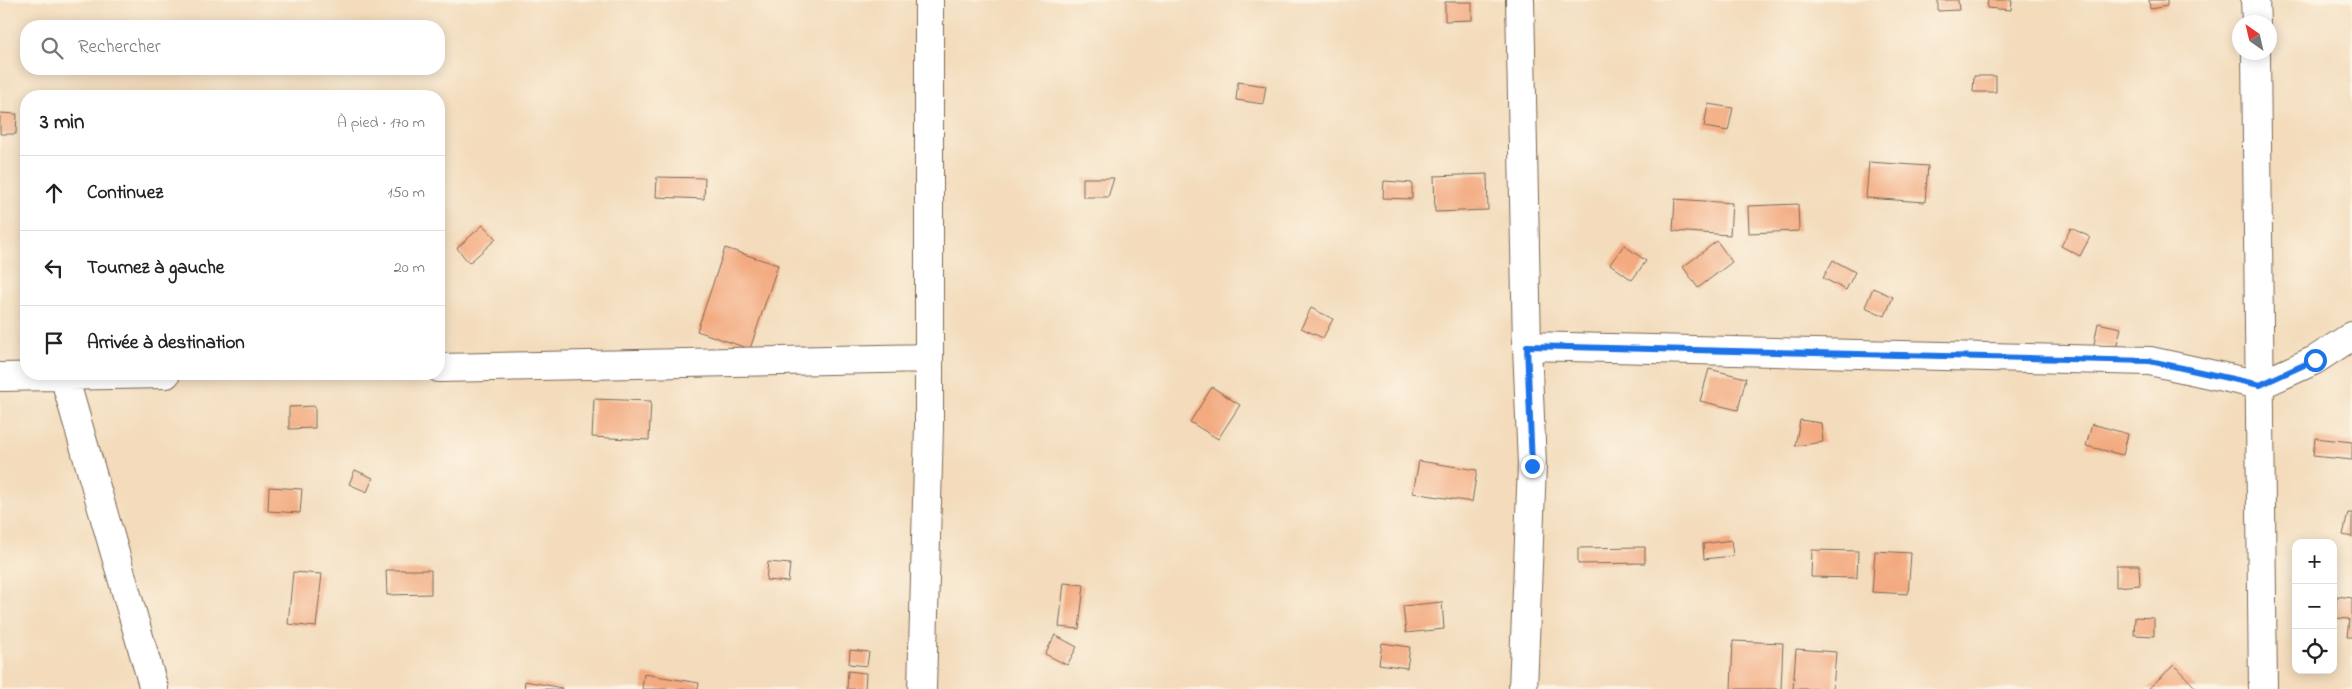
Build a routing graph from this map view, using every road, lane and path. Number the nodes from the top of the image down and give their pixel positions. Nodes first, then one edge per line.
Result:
1 (929, 0) edge
2 (1520, 0) edge
3 (2255, 0) edge
4 (2256, 15) edge
5 (2256, 60) edge
6 (2352, 336) edge
7 (1527, 346) junction
8 (929, 358) junction
9 (445, 368) edge
10 (0, 377) edge
11 (20, 377) edge
12 (65, 380) edge
13 (2260, 385) junction
14 (154, 689) edge
15 (922, 689) edge
16 (1523, 689) edge
17 (2263, 689) edge

1 - 8 street
2 - 7 street
3 - 4 street
5 - 13 street
6 - 13 street
7 - 13 street
7 - 16 street
8 - 9 street
8 - 15 street
10 - 11 street
12 - 14 street
13 - 17 street

